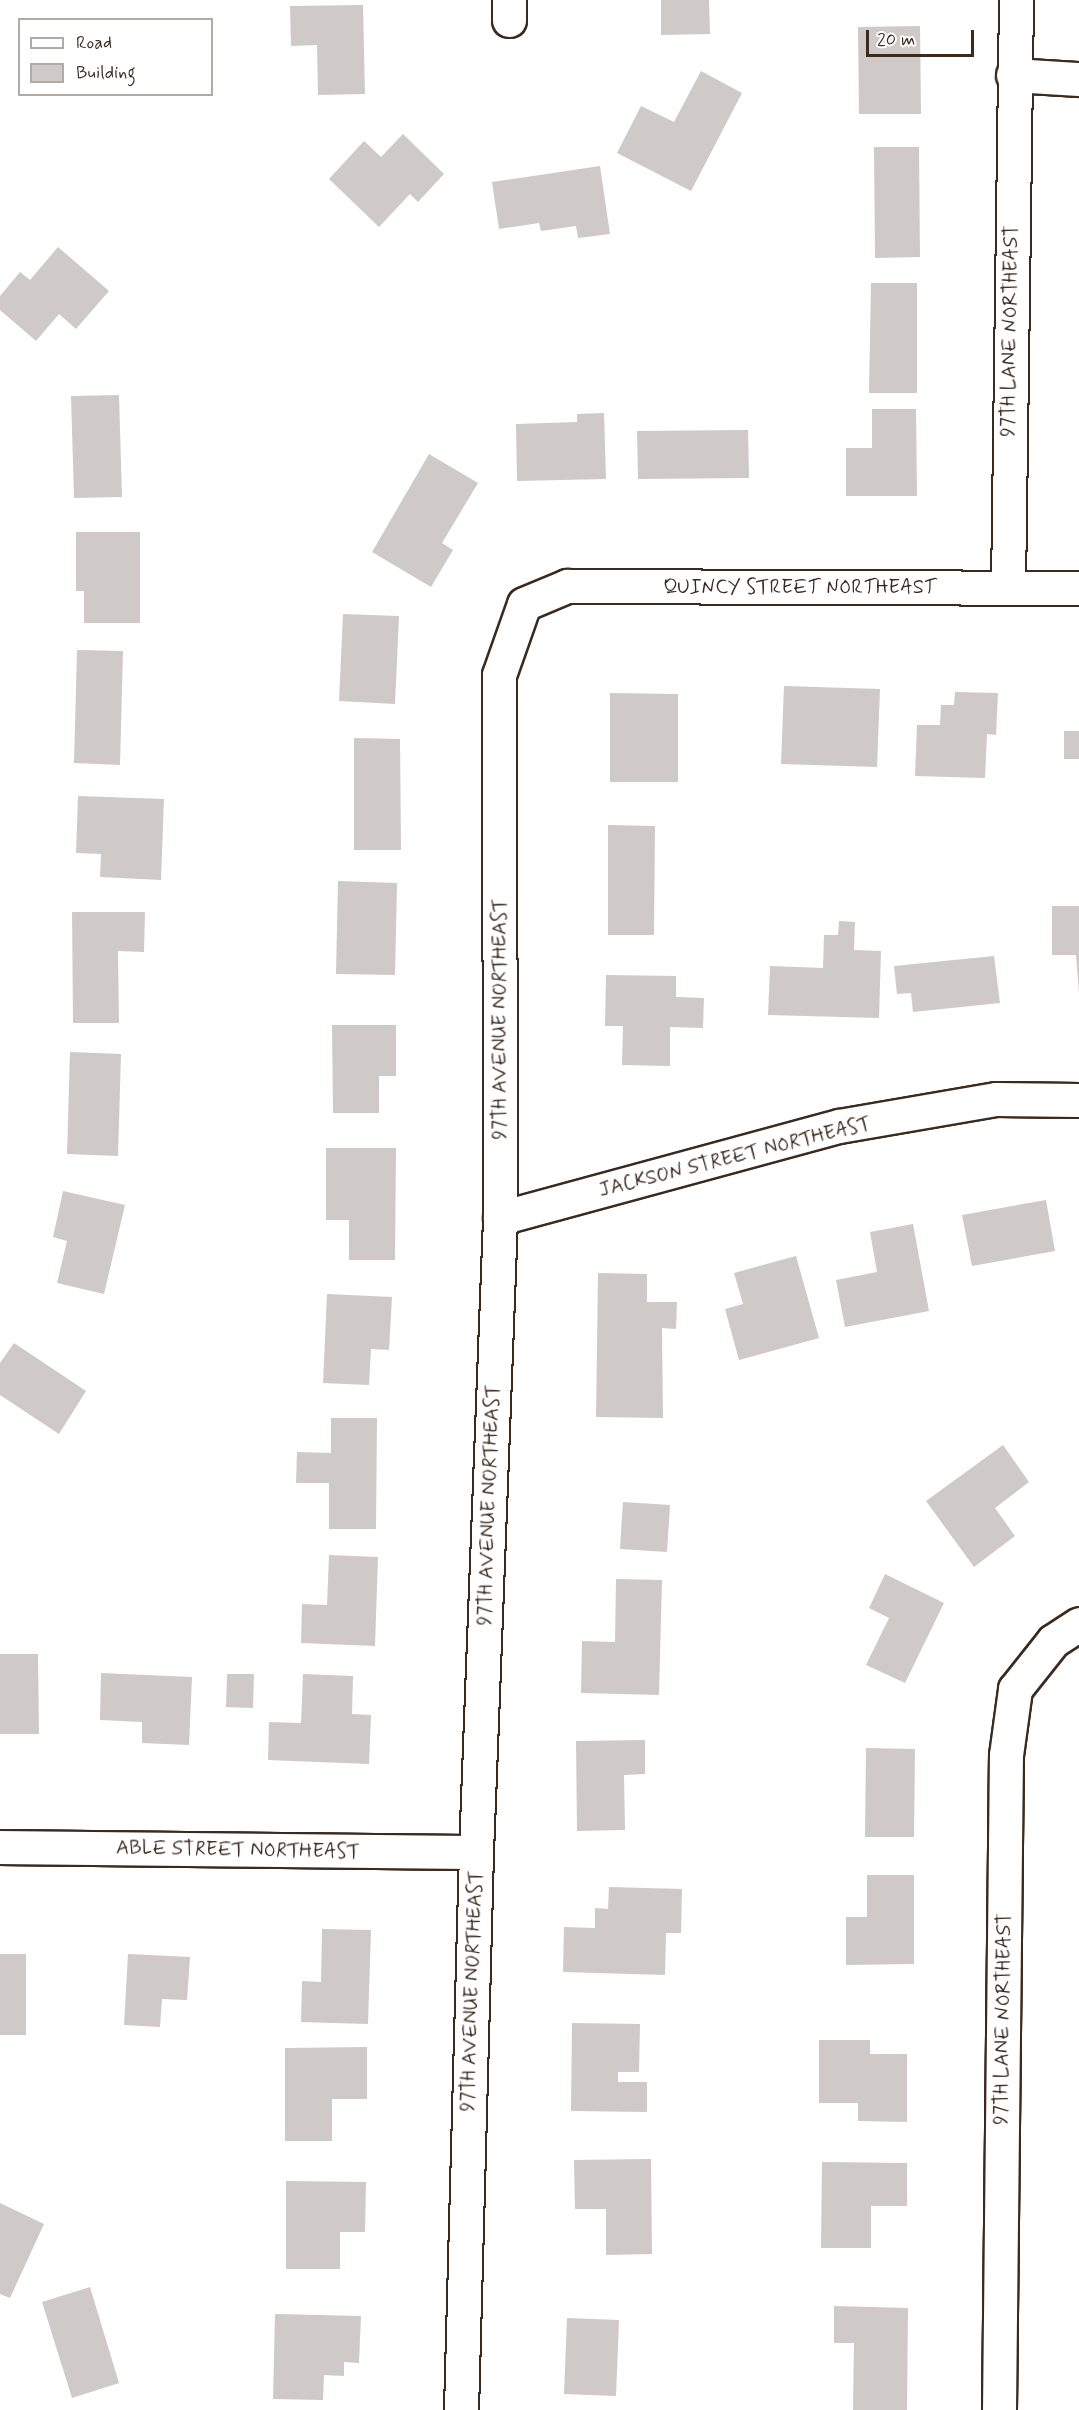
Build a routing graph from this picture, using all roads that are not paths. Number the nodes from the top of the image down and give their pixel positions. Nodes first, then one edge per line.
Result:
1 (1016, 0) edge
2 (1013, 75) junction
3 (1079, 79) edge
4 (1008, 587) junction
5 (1079, 588) edge
6 (524, 604) joint
7 (1079, 1100) edge
8 (500, 1218) junction
9 (1066, 1632) edge
10 (0, 1847) edge
11 (476, 1852) junction
12 (461, 2410) edge
13 (999, 2410) edge

1 - 2 street, 97TH LANE NORTHEAST
2 - 3 street
2 - 4 street, 97TH LANE NORTHEAST
4 - 5 street, QUINCY STREET NORTHEAST
4 - 6 street, QUINCY STREET NORTHEAST
6 - 8 street, 97TH AVENUE NORTHEAST
7 - 8 street, JACKSON STREET NORTHEAST
8 - 11 street, 97TH AVENUE NORTHEAST
9 - 13 street, 97TH LANE NORTHEAST
10 - 11 street, ABLE STREET NORTHEAST
11 - 12 street, 97TH AVENUE NORTHEAST

